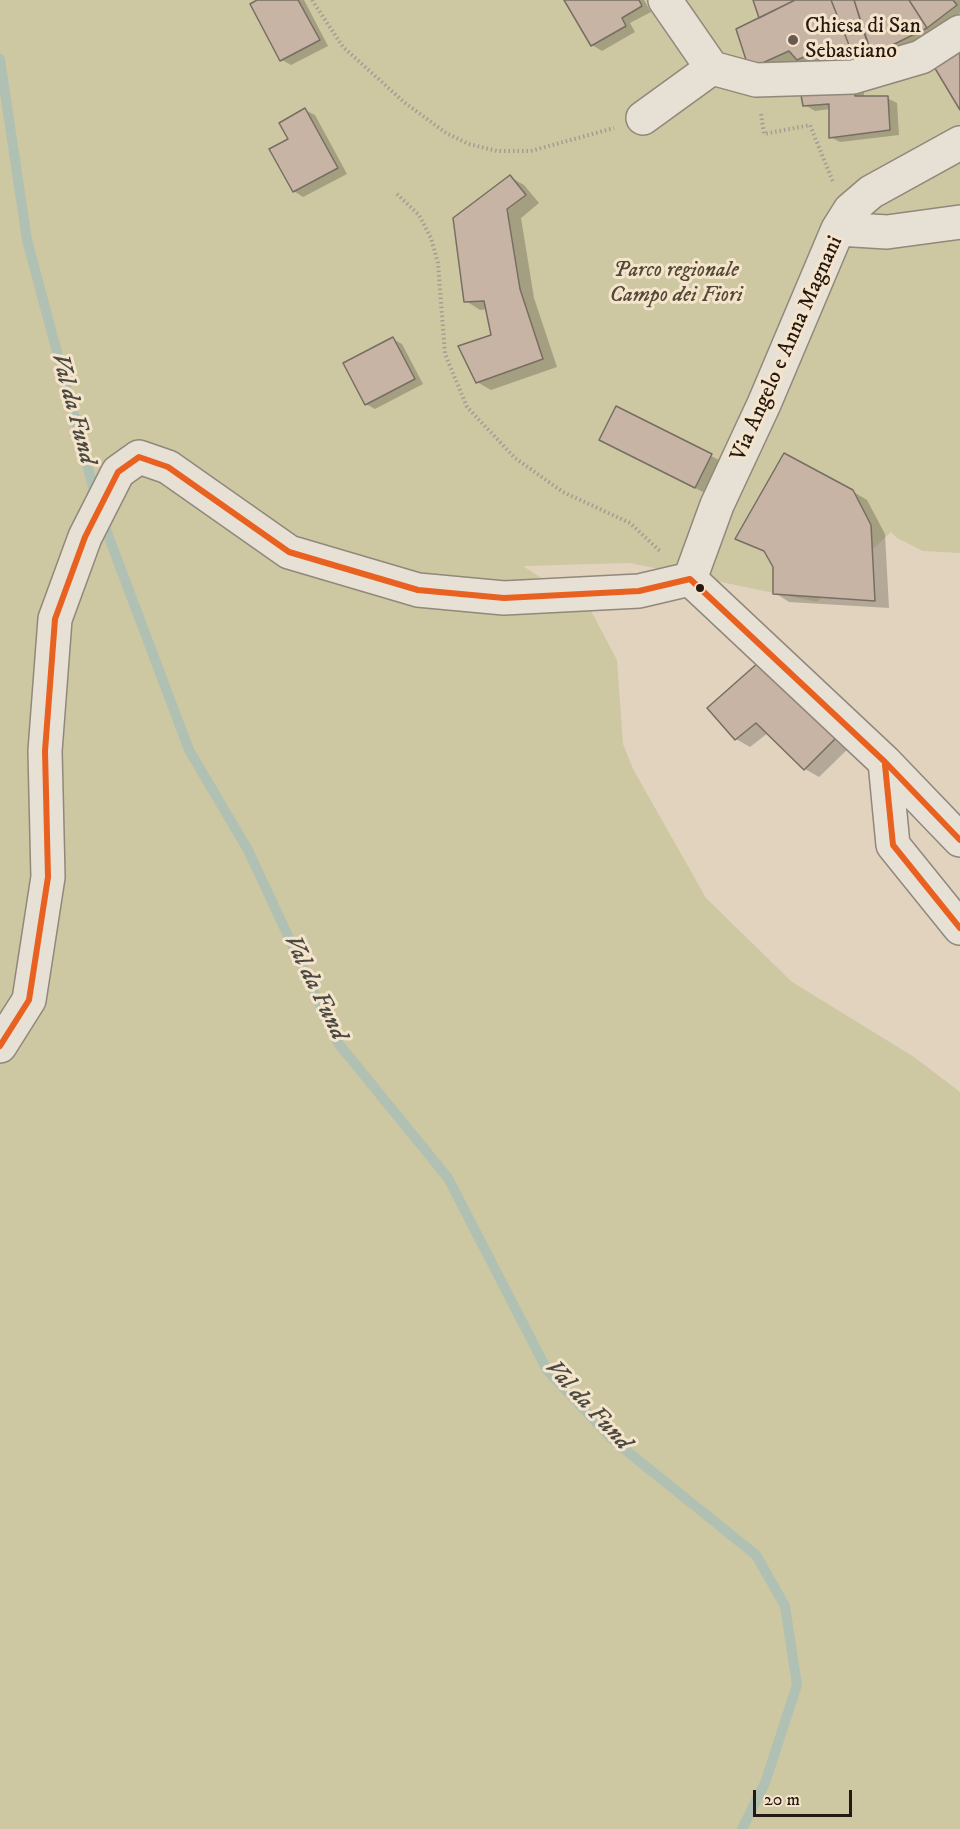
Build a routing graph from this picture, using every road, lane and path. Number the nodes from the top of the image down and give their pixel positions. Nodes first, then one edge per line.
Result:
1 (312, 0) edge
2 (665, 0) edge
3 (960, 32) edge
4 (703, 56) junction
5 (756, 80) junction
6 (643, 118) joint
7 (960, 143) edge
8 (397, 194) dead end
9 (844, 220) junction
10 (960, 222) edge
11 (690, 579) junction
12 (885, 762) junction
13 (960, 840) edge
14 (960, 928) edge
15 (0, 1046) edge

1 - 6 path
2 - 4 street
3 - 5 street
4 - 5 street
4 - 6 street
5 - 9 path
7 - 9 street
8 - 11 path
9 - 10 street, Via Angelo e Anna Magnani
9 - 11 street, Via Angelo e Anna Magnani
11 - 12 street
11 - 15 street
12 - 13 street
12 - 14 street

